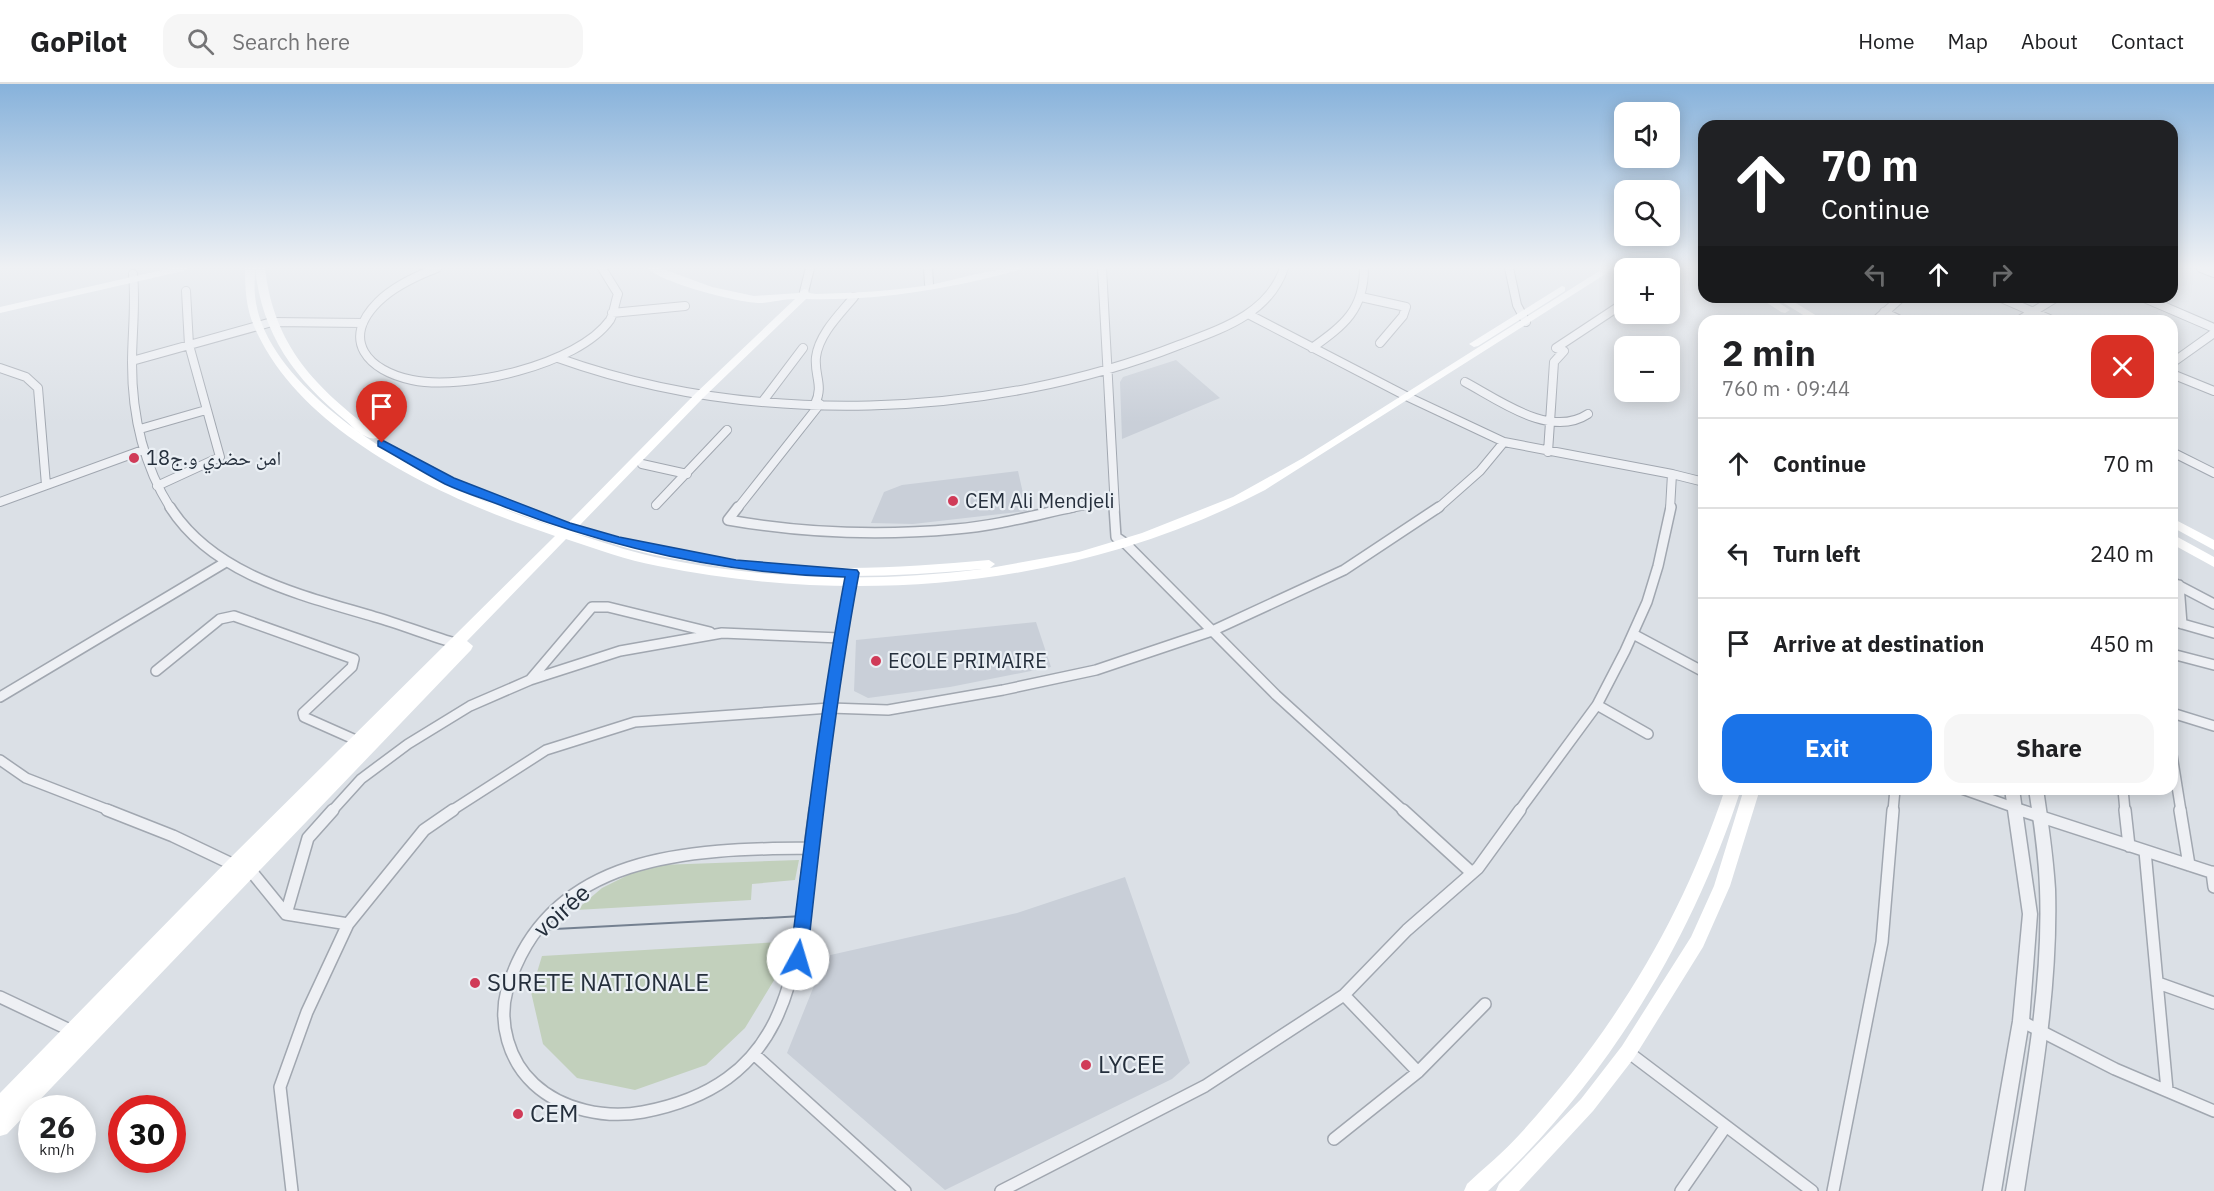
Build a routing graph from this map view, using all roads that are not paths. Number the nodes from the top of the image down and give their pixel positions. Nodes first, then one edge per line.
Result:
1 (133, 320) edge
2 (188, 320) edge
3 (257, 320) edge
4 (365, 320) edge
5 (608, 320) edge
6 (780, 320) edge
7 (836, 320) edge
8 (1104, 320) edge
9 (1237, 320) edge
10 (1259, 320) edge
11 (1345, 320) edge
12 (1400, 320) edge
13 (1523, 320) edge
14 (1599, 320) edge
15 (2195, 320) edge
16 (272, 322) junction
17 (363, 323) junction
18 (258, 326) junction
19 (2214, 328) edge
20 (2214, 333) edge
21 (1380, 343) dead end
22 (189, 345) junction
23 (803, 348) dead end
24 (1312, 348) junction
25 (558, 358) junction
26 (2178, 359) edge
27 (132, 361) junction
28 (0, 368) edge
29 (1106, 372) junction
30 (2178, 376) edge
31 (1465, 382) dead end
32 (2214, 391) edge
33 (1402, 394) junction
34 (704, 395) junction
35 (763, 401) junction
36 (817, 404) junction
37 (206, 410) junction
38 (1588, 414) dead end
39 (1550, 422) junction
40 (140, 429) junction
41 (727, 430) dead end
42 (1504, 442) junction
43 (142, 450) junction
44 (1548, 452) junction
45 (2178, 455) edge
46 (642, 464) junction
47 (2214, 472) edge
48 (687, 474) junction
49 (1672, 474) junction
50 (1698, 480) edge
51 (46, 485) junction
52 (157, 486) junction
53 (1113, 500) junction
54 (0, 502) edge
55 (656, 506) dead end
56 (2178, 525) edge
57 (570, 532) junction
58 (1121, 541) junction
59 (2178, 542) edge
60 (2214, 546) edge
61 (226, 562) junction
62 (2214, 563) edge
63 (851, 578) junction
64 (2178, 585) edge
65 (2214, 604) edge
66 (2178, 622) edge
67 (1212, 631) junction
68 (714, 633) junction
69 (2214, 633) edge
70 (1633, 634) junction
71 (840, 638) junction
72 (461, 645) junction
73 (2178, 655) edge
74 (2214, 664) edge
75 (1698, 669) edge
76 (156, 671) dead end
77 (530, 680) junction
78 (0, 697) edge
79 (1597, 705) junction
80 (830, 708) junction
81 (2178, 715) edge
82 (2214, 726) edge
83 (1648, 734) dead end
84 (358, 741) junction
85 (0, 760) edge
86 (2178, 794) edge
87 (1750, 795) edge
88 (1894, 795) edge
89 (1978, 795) edge
90 (2013, 795) edge
91 (2037, 795) edge
92 (2124, 795) edge
93 (1731, 797) edge
94 (2015, 809) junction
95 (1746, 811) junction
96 (2042, 818) junction
97 (2129, 846) junction
98 (810, 848) junction
99 (2145, 851) junction
100 (234, 865) junction
101 (2189, 865) junction
102 (251, 871) junction
103 (1472, 873) junction
104 (2213, 873) edge
105 (2214, 888) edge
106 (286, 914) junction
107 (348, 924) junction
108 (2158, 983) junction
109 (1344, 994) junction
110 (0, 997) edge
111 (2214, 1003) edge
112 (1485, 1004) dead end
113 (2021, 1021) junction
114 (2040, 1031) junction
115 (74, 1032) junction
116 (1628, 1052) junction
117 (755, 1055) junction
118 (1418, 1072) junction
119 (2166, 1090) junction
120 (0, 1106) edge
121 (2214, 1111) edge
122 (1726, 1126) junction
123 (0, 1127) edge
124 (1334, 1140) dead end
125 (292, 1191) edge
126 (905, 1191) edge
127 (1001, 1191) edge
128 (1474, 1191) edge
129 (1506, 1191) edge
130 (1681, 1191) edge
131 (1812, 1191) edge
132 (1833, 1191) edge
133 (1992, 1191) edge
134 (2015, 1191) edge

1 - 27 street
2 - 22 street
3 - 18 main road
4 - 17 street
5 - 25 street
6 - 34 main road
7 - 36 street
8 - 29 street
9 - 29 street
10 - 24 street
11 - 24 street
12 - 21 street
13 - 33 main road
14 - 39 street
15 - 19 street
16 - 17 street
16 - 18 street
16 - 57 main road
17 - 25 street
18 - 22 street
18 - 57 main road
20 - 26 street
22 - 27 street
22 - 37 street
23 - 35 street
24 - 33 street
25 - 34 street
27 - 40 street
28 - 51 street
29 - 36 street
29 - 53 street
30 - 32 street
31 - 39 street
33 - 42 street
33 - 58 main road
34 - 35 street
34 - 46 main road
34 - 57 main road
35 - 36 street
36 - 53 street
37 - 40 street
37 - 52 street
38 - 39 street
39 - 44 street
40 - 43 street
41 - 48 street
42 - 44 street
42 - 67 street
43 - 51 street
43 - 52 street
44 - 49 street
45 - 47 street
46 - 48 street
46 - 57 main road
48 - 55 street
49 - 50 street
49 - 70 street
51 - 54 street
52 - 61 street
53 - 58 street
56 - 60 main road
57 - 63 main road
57 - 72 main road
58 - 63 main road
58 - 67 street
59 - 62 main road
61 - 72 street
61 - 78 street
63 - 71 street
64 - 65 street
66 - 69 street
67 - 80 street
67 - 103 street
68 - 71 street
68 - 77 street
68 - 77 street
70 - 75 street
70 - 79 street
71 - 80 street
72 - 84 main road
72 - 102 main road
73 - 74 street
76 - 84 street
77 - 106 street
79 - 83 street
79 - 103 street
80 - 98 street
80 - 107 street
81 - 82 street
84 - 100 main road
85 - 100 street
86 - 101 street
87 - 95 main road
88 - 132 street
89 - 94 street
90 - 94 street
91 - 96 street
92 - 97 street
93 - 95 main road
93 - 128 main road
94 - 96 street
94 - 113 street
95 - 116 main road
96 - 97 street
96 - 114 street
97 - 99 street
98 - 117 street, voirée
98 - 117 street, voirée
99 - 101 street
99 - 108 street
100 - 115 main road
101 - 104 street
102 - 106 street
102 - 123 main road
103 - 109 street
104 - 105 street
106 - 107 street
107 - 125 street
108 - 111 street
108 - 119 street
109 - 118 street
109 - 127 street
110 - 115 street
112 - 118 street
113 - 114 street
113 - 133 street
114 - 119 street
114 - 134 street
115 - 120 main road
116 - 122 street
116 - 129 main road
117 - 126 street
118 - 124 street
119 - 121 street
122 - 130 street
122 - 131 street

